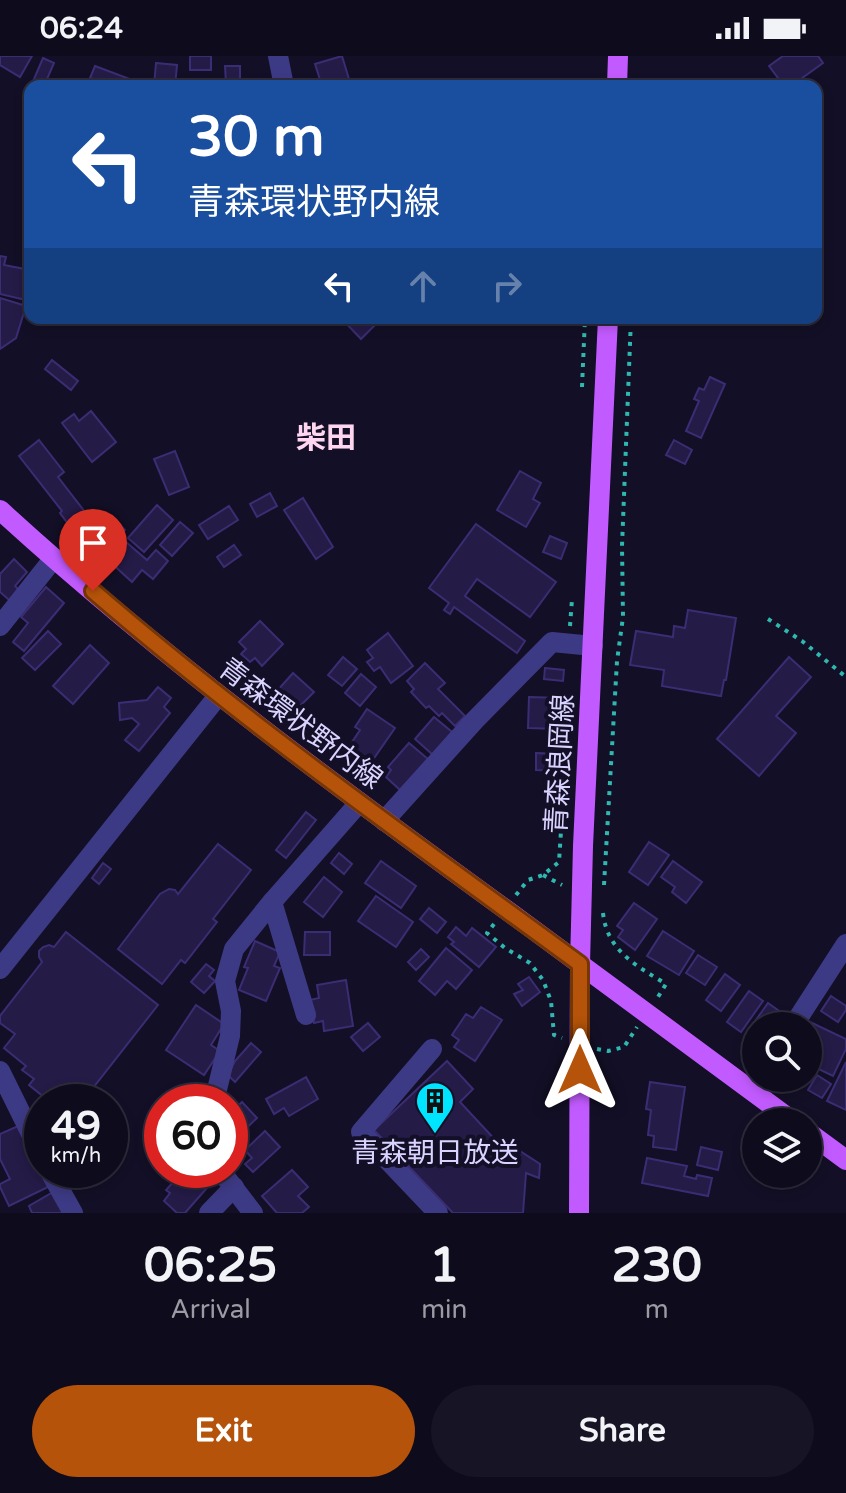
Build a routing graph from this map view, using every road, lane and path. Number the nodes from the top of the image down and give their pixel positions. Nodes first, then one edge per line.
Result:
1 (278, 56) edge
2 (618, 56) edge
3 (283, 80) edge
4 (617, 80) edge
5 (608, 324) edge
6 (631, 324) edge
7 (0, 510) edge
8 (54, 558) junction
9 (768, 619) dead end
10 (0, 626) edge
11 (593, 646) junction
12 (846, 677) edge
13 (218, 696) junction
14 (359, 803) junction
15 (384, 821) junction
16 (604, 892) dead end
17 (272, 902) junction
18 (846, 944) edge
19 (580, 964) junction
20 (0, 969) edge
21 (802, 1012) edge
22 (306, 1015) dead end
23 (432, 1049) dead end
24 (0, 1071) edge
25 (742, 1074) edge
26 (218, 1084) edge
27 (764, 1092) edge
28 (780, 1108) edge
29 (24, 1120) edge
30 (822, 1142) edge
31 (846, 1160) edge
32 (59, 1188) edge
33 (233, 1188) edge
34 (235, 1188) edge
35 (73, 1213) edge
36 (209, 1213) edge
37 (253, 1213) edge
38 (438, 1213) edge
39 (579, 1213) edge

1 - 3 street
2 - 4 main road
5 - 11 main road, 青森浪岡線
6 - 16 path
7 - 8 main road, 青森環状野内線
8 - 10 street
8 - 13 main road, 青森環状野内線
9 - 12 path
11 - 15 street
11 - 19 main road, 青森浪岡線
13 - 14 main road, 青森環状野内線
13 - 20 street
14 - 15 main road, 青森環状野内線
14 - 17 street
15 - 19 main road, 青森環状野内線
17 - 22 street
17 - 26 street
18 - 21 street
19 - 25 main road, 青森環状野内線
19 - 39 main road, 青森浪岡線
23 - 38 street
24 - 29 street
27 - 28 main road, 青森環状野内線
30 - 31 main road
32 - 35 street
33 - 36 street
34 - 37 street

